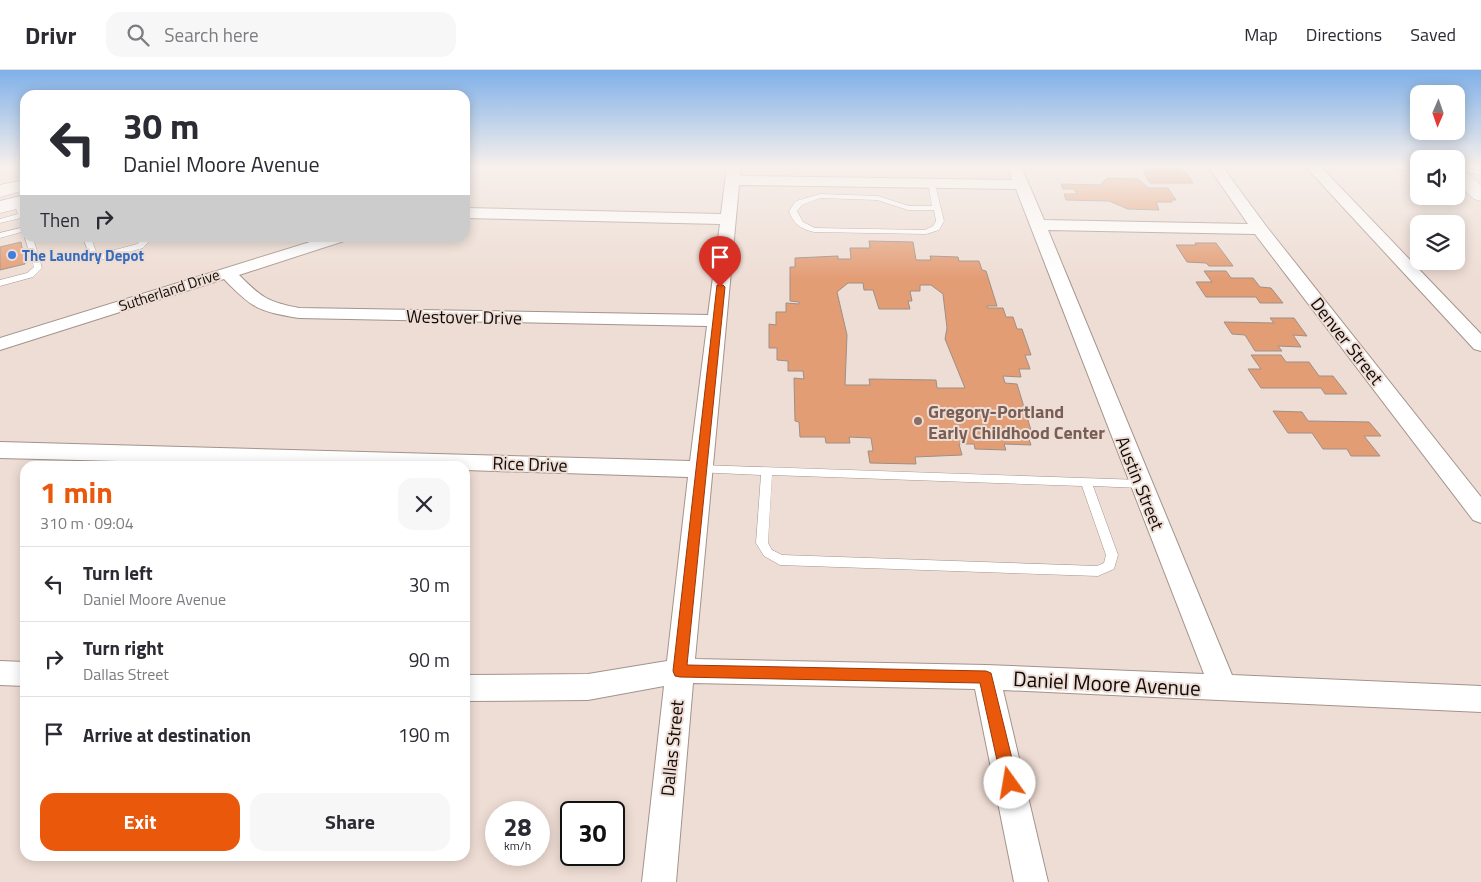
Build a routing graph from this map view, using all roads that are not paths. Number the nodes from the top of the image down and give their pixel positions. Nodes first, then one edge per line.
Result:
1 (730, 204) edge
2 (799, 204) edge
3 (896, 204) edge
4 (936, 204) edge
5 (1029, 204) edge
6 (1242, 204) edge
7 (1348, 204) edge
8 (937, 208) junction
9 (20, 212) edge
10 (470, 213) edge
11 (728, 219) junction
12 (0, 221) edge
13 (1037, 225) junction
14 (1260, 229) junction
15 (20, 230) edge
16 (0, 236) edge
17 (30, 242) edge
18 (89, 242) edge
19 (144, 242) edge
20 (325, 242) edge
21 (226, 272) junction
22 (0, 283) edge
23 (716, 322) junction
24 (0, 344) edge
25 (1481, 345) edge
26 (0, 450) edge
27 (405, 461) edge
28 (470, 463) edge
29 (700, 469) junction
30 (767, 471) junction
31 (1086, 482) junction
32 (1141, 484) junction
33 (1481, 514) edge
34 (680, 671) junction
35 (0, 673) edge
36 (20, 674) edge
37 (986, 677) junction
38 (470, 688) edge
39 (1223, 688) junction
40 (1481, 699) edge
41 (659, 882) edge
42 (1031, 882) edge

1 - 11 street, Dallas Street
2 - 8 lane
3 - 8 lane
4 - 8 lane
5 - 13 street, Austin Street
6 - 14 street, Denver Street
7 - 25 street
9 - 12 lane
10 - 11 street
11 - 23 street, Dallas Street
13 - 14 street
13 - 32 street, Austin Street
14 - 33 street, Denver Street
15 - 16 lane
17 - 22 lane
18 - 19 lane
20 - 21 street, Sutherland Drive
21 - 23 street, Westover Drive
21 - 24 street, Sutherland Drive
23 - 29 street, Dallas Street
26 - 27 street, Rice Drive
28 - 29 street, Rice Drive
29 - 30 lane
29 - 34 street, Dallas Street
30 - 31 lane
30 - 31 lane
31 - 32 lane
32 - 39 street, Austin Street
34 - 37 street, Daniel Moore Avenue
34 - 38 street, Daniel Moore Avenue
34 - 41 street, Dallas Street
35 - 36 street
37 - 39 street, Daniel Moore Avenue
37 - 42 street
39 - 40 street, Daniel Moore Avenue

